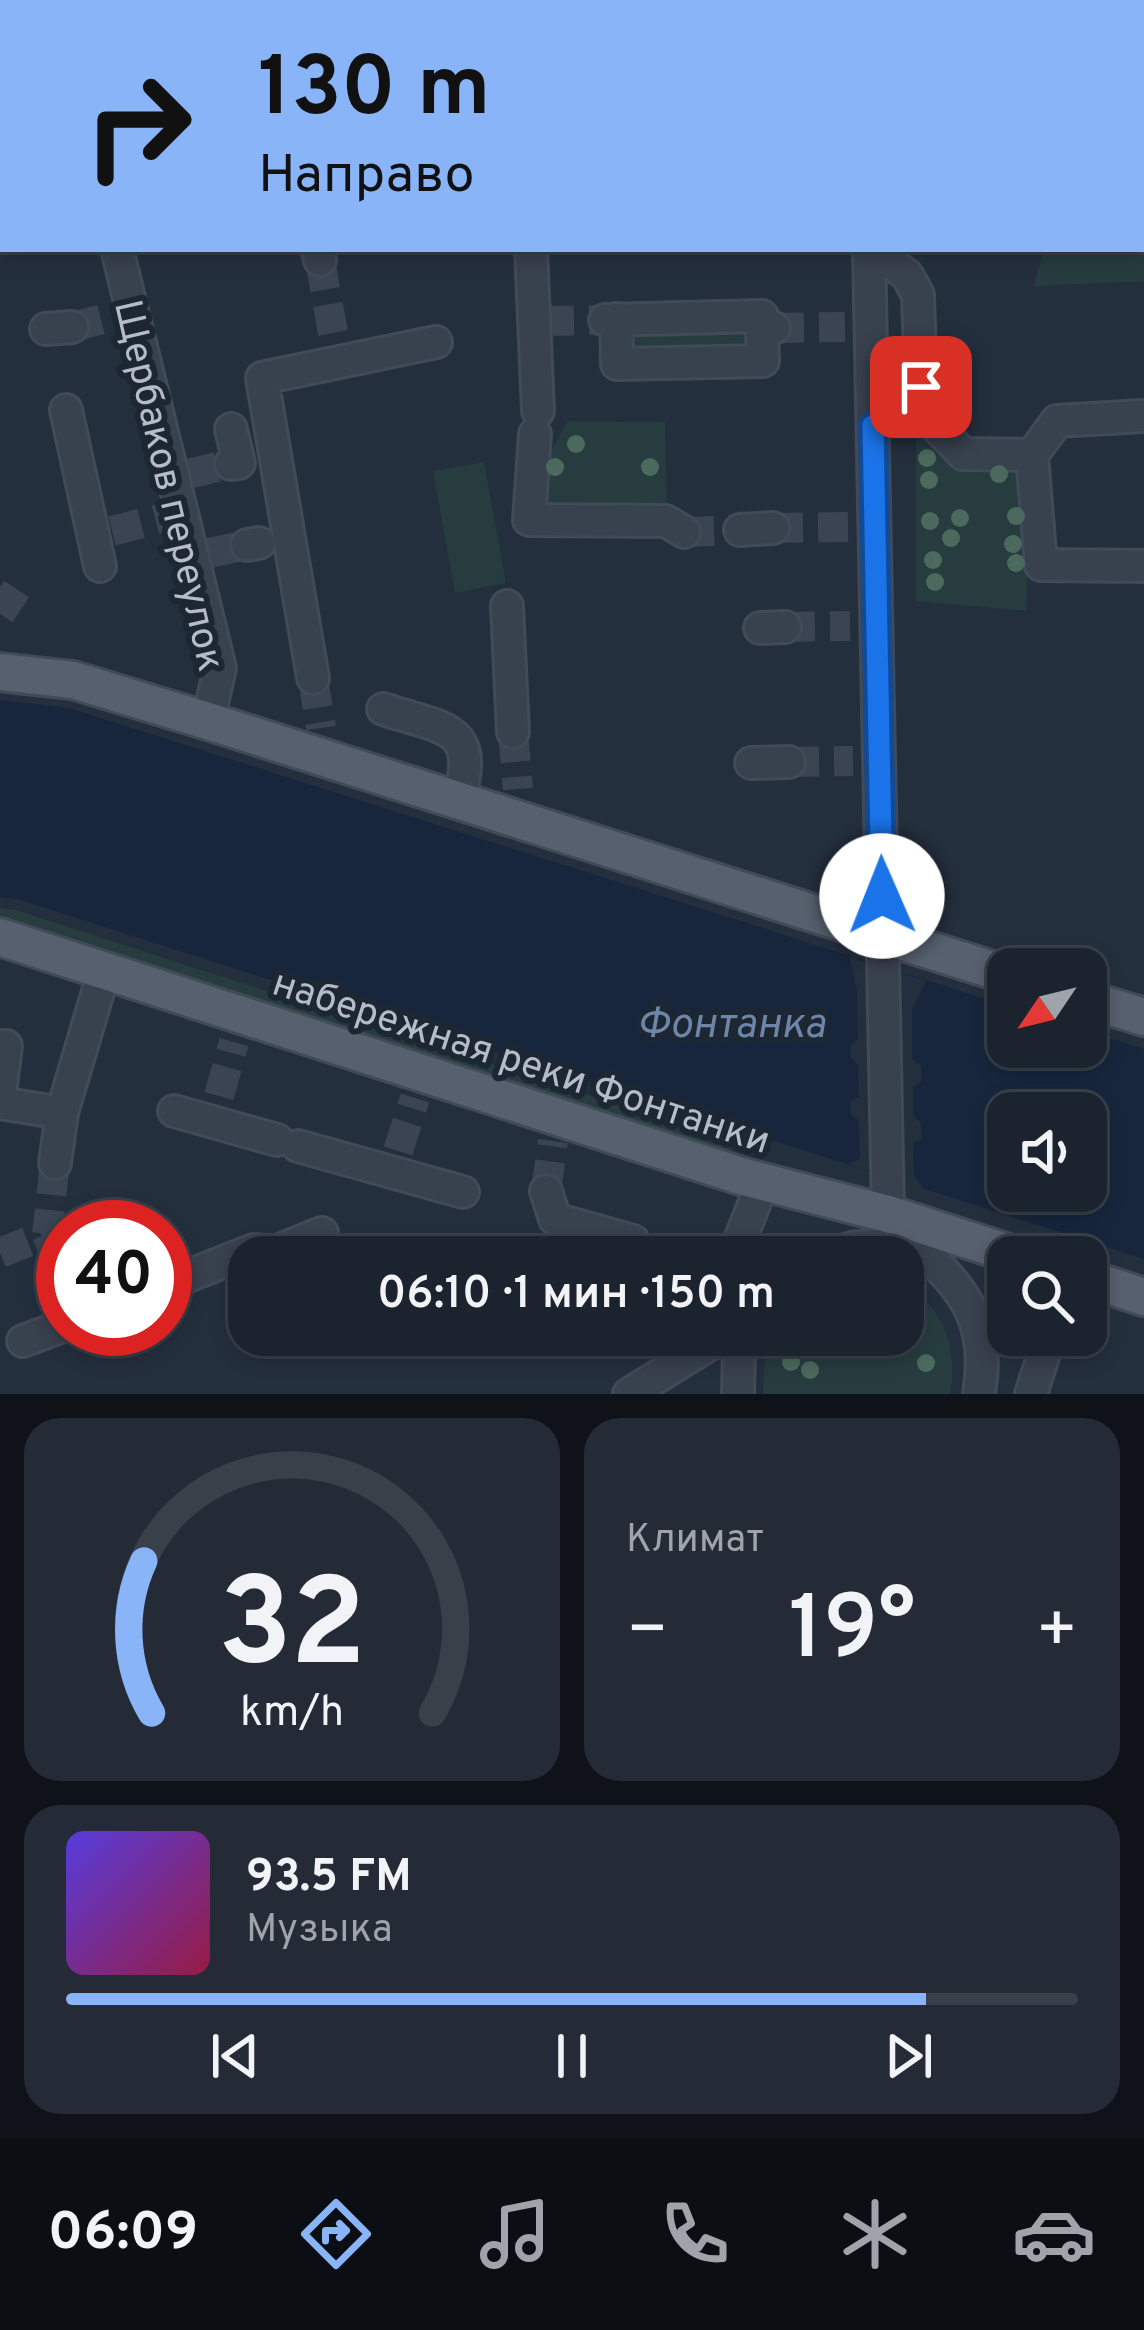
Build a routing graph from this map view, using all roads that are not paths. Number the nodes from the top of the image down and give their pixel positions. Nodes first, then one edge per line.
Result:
1 (117, 252) edge
2 (531, 252) edge
3 (869, 254) edge
4 (610, 320) joint
5 (436, 342) dead end
6 (912, 401) junction
7 (66, 410) dead end
8 (1144, 416) edge
9 (873, 426) junction
10 (231, 429) dead end
11 (1032, 455) junction
12 (231, 464) dead end
13 (773, 528) tunnel mouth
14 (740, 530) tunnel mouth
15 (684, 532) tunnel mouth
16 (102, 544) dead end
17 (1144, 566) edge
18 (507, 606) dead end
19 (0, 672) edge
20 (314, 678) tunnel mouth
21 (383, 710) dead end
22 (208, 721) junction
23 (513, 732) tunnel mouth
24 (790, 762) tunnel mouth
25 (751, 763) dead end
26 (458, 800) junction
27 (0, 937) edge
28 (884, 952) junction
29 (105, 968) junction
30 (987, 971) edge
31 (1107, 1006) edge
32 (1144, 1017) edge
33 (0, 1046) edge
34 (0, 1093) edge
35 (0, 1102) edge
36 (174, 1111) dead end
37 (62, 1113) junction
38 (55, 1163) tunnel mouth
39 (763, 1182) junction
40 (546, 1191) dead end
41 (463, 1192) dead end
42 (899, 1227) junction
43 (322, 1233) dead end
44 (615, 1236) edge
45 (741, 1236) edge
46 (874, 1236) edge
47 (987, 1245) edge
48 (192, 1274) edge
49 (1107, 1285) edge
50 (1144, 1297) edge
51 (36, 1336) edge
52 (23, 1341) dead end
53 (691, 1356) edge
54 (739, 1356) edge
55 (1043, 1356) edge
56 (629, 1394) edge
57 (738, 1394) edge
58 (979, 1394) edge
59 (1031, 1394) edge

1 - 22 street, Щербаков переулок
2 - 15 street
3 - 6 street
3 - 9 street
4 - 4 street
5 - 20 street
6 - 9 street
6 - 11 street
7 - 16 street
8 - 11 street
9 - 28 street
10 - 12 street
11 - 17 street
13 - 14 street
18 - 23 street
19 - 22 main road
21 - 26 street
22 - 26 main road
24 - 25 street
26 - 28 main road
27 - 29 main road, набережная реки Фонтанки
28 - 30 main road
28 - 42 street
29 - 37 street
29 - 39 main road, набережная реки Фонтанки
31 - 32 main road
33 - 34 street
35 - 37 street
36 - 41 street
37 - 38 street
39 - 42 main road, набережная реки Фонтанки
39 - 45 street
40 - 44 street
42 - 46 street
42 - 47 main road, набережная реки Фонтанки
42 - 58 street
43 - 48 street
49 - 50 main road
51 - 52 street
53 - 56 street
54 - 57 street
55 - 59 street

